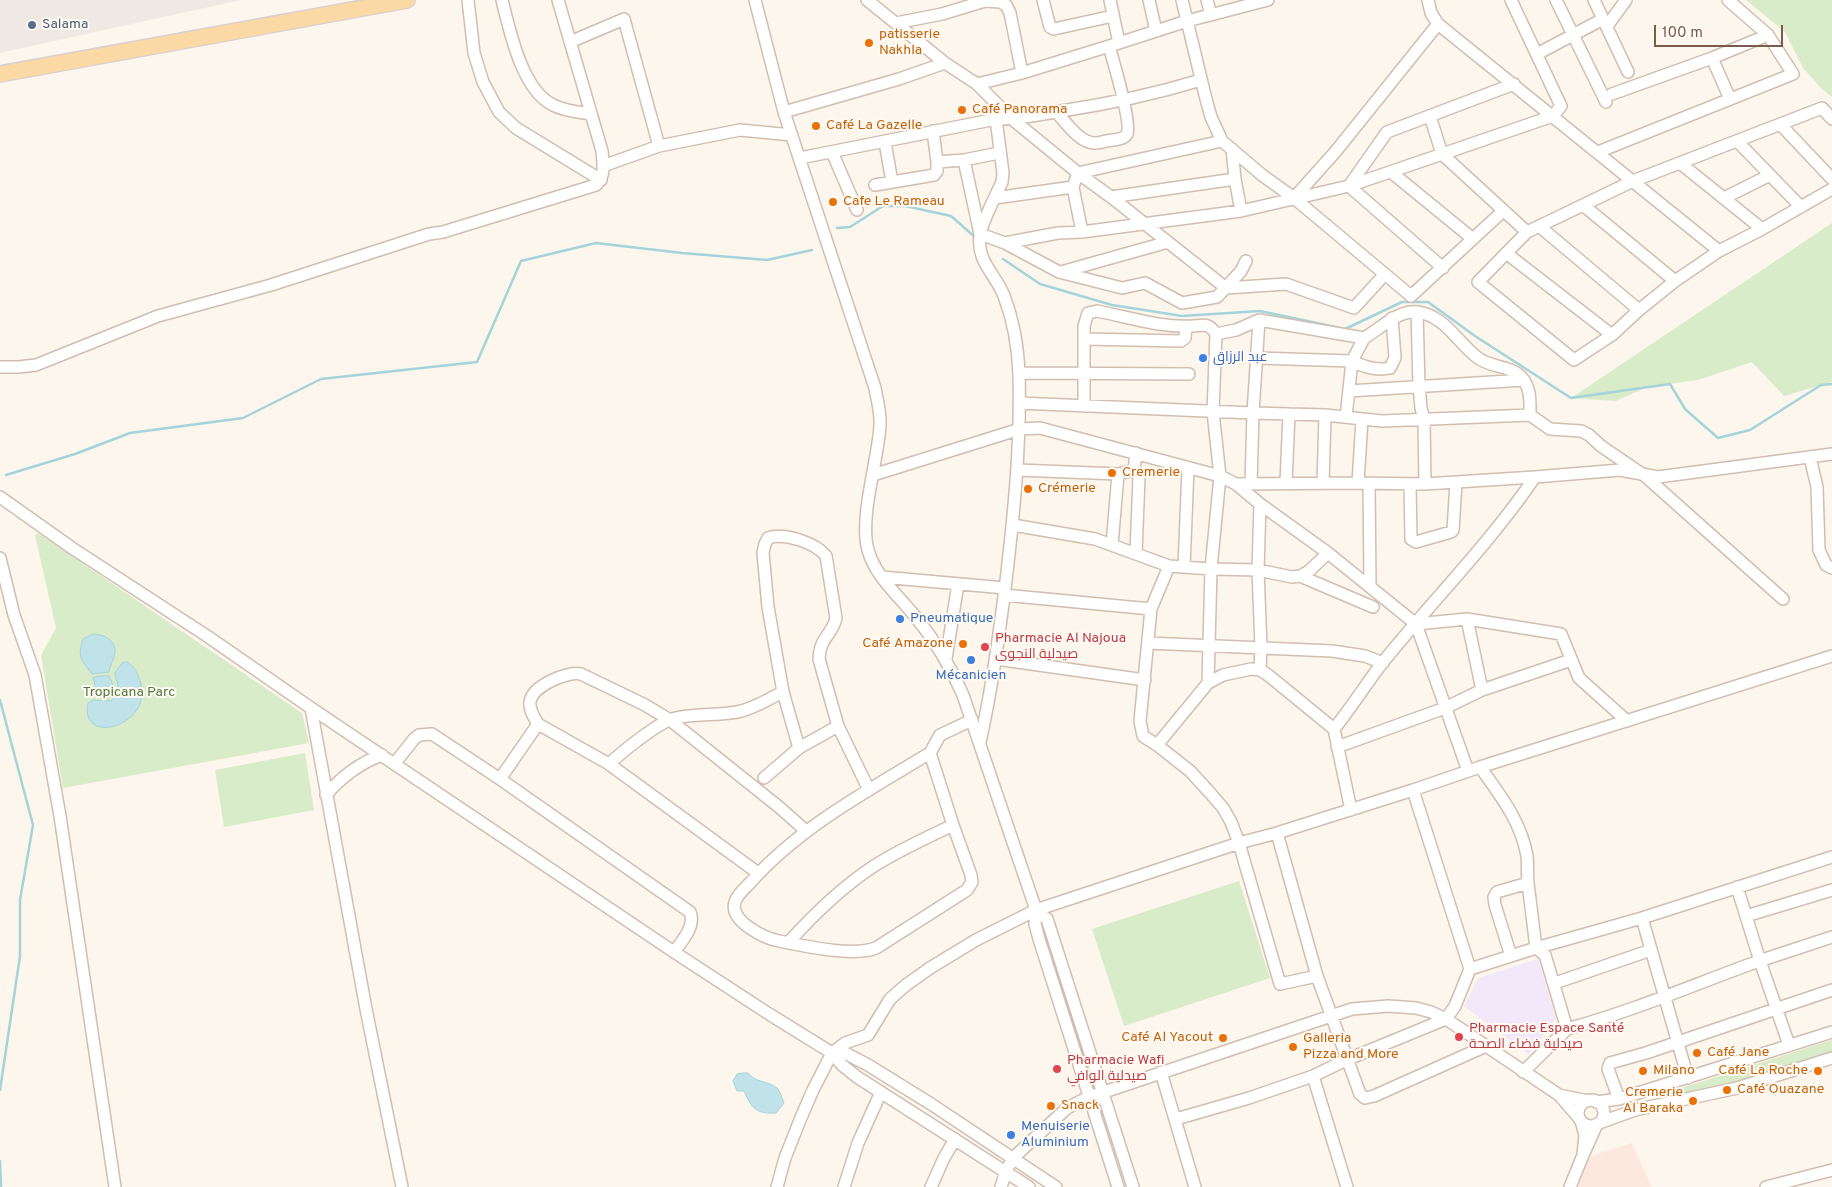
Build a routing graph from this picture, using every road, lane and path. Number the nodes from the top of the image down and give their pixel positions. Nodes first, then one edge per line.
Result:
1 (351, 0) edge
2 (406, 0) edge
3 (468, 0) edge
4 (502, 0) edge
5 (558, 0) edge
6 (768, 0) edge
7 (1043, 0) edge
8 (1110, 0) edge
9 (1149, 0) edge
10 (1182, 0) edge
11 (1207, 0) edge
12 (1268, 0) edge
13 (1428, 0) edge
14 (1512, 0) edge
15 (1556, 0) edge
16 (1594, 0) edge
17 (1626, 0) edge
18 (1728, 0) edge
19 (871, 2) edge
20 (756, 3) edge
21 (1211, 14) junction
22 (1113, 16) junction
23 (1187, 20) junction
24 (896, 23) junction
25 (1605, 23) junction
26 (1438, 24) junction
27 (1156, 31) junction
28 (1573, 35) junction
29 (1768, 35) junction
30 (570, 42) junction
31 (1114, 45) junction
32 (1537, 54) junction
33 (1712, 58) junction
34 (945, 63) junction
35 (0, 64) edge
36 (1628, 72) dead end
37 (1022, 73) junction
38 (0, 74) edge
39 (1201, 80) junction
40 (977, 84) junction
41 (1514, 84) junction
42 (1730, 99) junction
43 (1123, 100) junction
44 (784, 112) junction
45 (1056, 112) junction
46 (591, 114) junction
47 (1430, 116) junction
48 (1553, 116) junction
49 (996, 119) junction
50 (1012, 119) junction
51 (1832, 119) edge
52 (1780, 124) junction
53 (933, 131) junction
54 (792, 135) junction
55 (1222, 141) junction
56 (1738, 141) junction
57 (885, 142) junction
58 (659, 146) junction
59 (1232, 149) junction
60 (832, 152) junction
61 (1598, 152) junction
62 (999, 153) junction
63 (1442, 154) junction
64 (800, 158) junction
65 (964, 160) junction
66 (937, 162) junction
67 (1680, 163) junction
68 (603, 166) junction
69 (1390, 172) junction
70 (1078, 174) junction
71 (1770, 175) junction
72 (1234, 179) junction
73 (1832, 179) edge
74 (601, 180) junction
75 (1633, 181) junction
76 (892, 182) junction
77 (875, 185) dead end
78 (1348, 186) junction
79 (1073, 187) junction
80 (1832, 189) edge
81 (1111, 196) junction
82 (995, 198) junction
83 (1294, 198) junction
84 (1724, 198) junction
85 (1583, 205) junction
86 (1801, 207) junction
87 (857, 210) dead end
88 (1503, 210) junction
89 (1241, 211) junction
90 (1146, 224) junction
91 (1539, 226) junction
92 (1762, 229) junction
93 (1082, 232) junction
94 (1527, 232) junction
95 (980, 234) junction
96 (1473, 239) junction
97 (1005, 242) junction
98 (1168, 242) junction
99 (1719, 251) junction
100 (1506, 253) junction
101 (1246, 261) dead end
102 (1443, 268) junction
103 (1059, 272) junction
104 (1385, 274) junction
105 (1676, 281) junction
106 (1226, 288) junction
107 (1639, 310) junction
108 (1417, 312) junction
109 (1392, 318) junction
110 (1259, 320) junction
111 (1186, 326) junction
112 (1216, 334) junction
113 (1612, 335) junction
114 (1084, 338) junction
115 (1364, 338) junction
116 (1257, 358) junction
117 (1352, 361) junction
118 (0, 367) edge
119 (1085, 372) junction
120 (1019, 373) junction
121 (1189, 374) dead end
122 (1524, 380) junction
123 (1419, 386) junction
124 (1349, 391) junction
125 (1019, 403) junction
126 (1084, 406) junction
127 (1213, 412) junction
128 (1253, 413) junction
129 (1289, 414) junction
130 (1530, 414) junction
131 (1325, 415) junction
132 (1346, 417) junction
133 (1362, 419) junction
134 (1424, 420) junction
135 (1020, 429) junction
136 (1136, 453) junction
137 (1832, 454) edge
138 (1810, 457) junction
139 (1188, 468) junction
140 (1018, 470) junction
141 (1134, 470) junction
142 (1118, 474) junction
143 (873, 475) junction
144 (1220, 476) junction
145 (1645, 476) junction
146 (1535, 477) junction
147 (1286, 483) junction
148 (1323, 483) junction
149 (1363, 483) junction
150 (1456, 483) junction
151 (1236, 484) junction
152 (1251, 484) junction
153 (1410, 484) junction
154 (1425, 484) junction
155 (0, 496) edge
156 (1260, 504) junction
157 (1013, 525) junction
158 (1112, 545) junction
159 (1136, 553) junction
160 (1328, 553) junction
161 (0, 558) edge
162 (1169, 566) junction
163 (1184, 567) junction
164 (1832, 568) edge
165 (1211, 569) junction
166 (1258, 570) junction
167 (1300, 576) junction
168 (882, 577) junction
169 (958, 584) junction
170 (1370, 586) junction
171 (1004, 592) junction
172 (1783, 599) dead end
173 (1373, 607) dead end
174 (1151, 609) junction
175 (1467, 619) junction
176 (1416, 624) junction
177 (1148, 643) junction
178 (1208, 646) junction
179 (1261, 647) junction
180 (1832, 656) edge
181 (946, 659) junction
182 (996, 659) junction
183 (1571, 660) junction
184 (1383, 663) junction
185 (1260, 670) junction
186 (1144, 680) junction
187 (1208, 683) junction
188 (1482, 690) junction
189 (783, 692) junction
190 (311, 708) junction
191 (1445, 708) junction
192 (670, 720) junction
193 (972, 720) junction
194 (1627, 721) junction
195 (538, 724) junction
196 (838, 726) junction
197 (1334, 729) junction
198 (980, 742) junction
199 (1157, 744) junction
200 (1338, 747) junction
201 (799, 748) junction
202 (930, 753) junction
203 (382, 755) junction
204 (395, 763) junction
205 (609, 764) junction
206 (1480, 767) junction
207 (1468, 771) junction
208 (764, 778) dead end
209 (500, 779) junction
210 (869, 790) junction
211 (1414, 790) junction
212 (326, 795) junction
213 (1350, 810) junction
214 (953, 825) junction
215 (806, 831) junction
216 (1278, 833) junction
217 (1239, 842) junction
218 (1832, 857) edge
219 (758, 873) junction
220 (1528, 883) junction
221 (1737, 887) junction
222 (1832, 890) edge
223 (1036, 910) junction
224 (1746, 916) junction
225 (1642, 918) junction
226 (1832, 937) edge
227 (788, 943) junction
228 (1536, 948) junction
229 (1651, 950) junction
230 (674, 952) junction
231 (1511, 956) junction
232 (1760, 961) junction
233 (1470, 969) junction
234 (1317, 976) junction
235 (1555, 983) junction
236 (1832, 990) edge
237 (1664, 998) junction
238 (1777, 1009) junction
239 (1331, 1015) junction
240 (1446, 1019) junction
241 (1567, 1029) junction
242 (1832, 1032) edge
243 (1677, 1043) junction
244 (1789, 1045) junction
245 (1486, 1046) junction
246 (832, 1053) junction
247 (1832, 1058) edge
248 (1346, 1060) junction
249 (1161, 1072) junction
250 (1523, 1072) junction
251 (1313, 1076) junction
252 (1688, 1078) junction
253 (881, 1092) junction
254 (1103, 1092) junction
255 (1559, 1095) junction
256 (1089, 1096) junction
257 (1619, 1099) junction
258 (1592, 1101) junction
259 (1176, 1119) junction
260 (1580, 1120) junction
261 (1598, 1124) junction
262 (955, 1139) junction
263 (1583, 1155) junction
264 (1013, 1158) junction
265 (1832, 1170) edge
266 (1006, 1171) junction
267 (1808, 1182) edge
268 (1783, 1185) edge
269 (115, 1187) edge
270 (402, 1187) edge
271 (778, 1187) edge
272 (844, 1187) edge
273 (931, 1187) edge
274 (1001, 1187) edge
275 (1029, 1187) edge
276 (1056, 1187) edge
277 (1118, 1187) edge
278 (1133, 1187) edge
279 (1195, 1187) edge
280 (1347, 1187) edge
281 (1570, 1187) edge
282 (1766, 1187) edge

1 - 35 main road
2 - 38 main road
3 - 74 street
4 - 46 street
5 - 30 street
6 - 20 street
7 - 22 street
8 - 22 street
9 - 27 street
10 - 23 street
11 - 21 street
12 - 21 street
13 - 26 street
14 - 32 street
15 - 28 street
16 - 25 street
17 - 25 street
18 - 29 street
19 - 24 street
20 - 44 street
21 - 23 street
22 - 31 street
23 - 27 street
23 - 39 street
24 - 34 street
24 - 37 street
25 - 28 street
25 - 36 street
26 - 41 street
26 - 83 street
27 - 31 street
28 - 32 street
28 - 33 street
29 - 33 street
29 - 42 street
30 - 46 street
30 - 58 street
31 - 37 street
31 - 43 street
32 - 48 street
33 - 42 street
34 - 40 street
34 - 44 street
37 - 40 street
39 - 43 street
39 - 55 street
40 - 50 street
41 - 47 street
41 - 48 street
42 - 61 street
43 - 45 street
43 - 45 street
44 - 54 street
45 - 50 street
46 - 68 street
47 - 63 street
47 - 78 street
48 - 61 street
48 - 63 street
49 - 50 street
49 - 53 street
49 - 62 street
50 - 70 street
51 - 52 street
52 - 56 street
52 - 73 street
53 - 57 street
53 - 66 street
54 - 58 street
54 - 64 street
55 - 59 street
55 - 70 street
56 - 67 street
56 - 71 street
57 - 60 street
57 - 76 street
58 - 68 street
59 - 72 street
59 - 83 street
60 - 64 street
60 - 87 street
61 - 75 street
62 - 65 street
62 - 82 street
63 - 69 street
63 - 88 street
64 - 143 street
65 - 66 street
65 - 95 street
66 - 76 street
67 - 75 street
67 - 84 street
68 - 74 street
69 - 78 street
69 - 96 street
70 - 79 street
70 - 81 street
71 - 84 street
71 - 86 street
72 - 81 street
72 - 89 street
74 - 118 street
75 - 85 street
75 - 99 street
76 - 77 street
78 - 83 street
78 - 102 street
79 - 82 street
79 - 93 street
80 - 86 street
81 - 90 street
82 - 95 street
83 - 89 street
83 - 104 street
84 - 92 street
85 - 91 street
85 - 105 street
86 - 92 street
88 - 94 street
88 - 96 street
89 - 90 street
90 - 93 street
90 - 98 street
91 - 94 street
91 - 107 street
92 - 99 street
93 - 97 street
94 - 100 street
95 - 97 street
95 - 120 street
96 - 102 street
97 - 103 street
98 - 103 street
98 - 106 street
99 - 105 street
100 - 113 street
100 - 113 street
101 - 106 street
102 - 104 street
103 - 106 street
104 - 106 street
105 - 107 street
107 - 113 street
108 - 109 street
108 - 122 street
108 - 123 street
109 - 115 street
109 - 117 street
110 - 112 street
110 - 115 street
110 - 116 street
111 - 112 street
111 - 114 street
111 - 114 street
112 - 127 street
114 - 119 street
115 - 117 street
116 - 117 street
116 - 128 street
117 - 124 street
119 - 120 street
119 - 121 street
119 - 126 street
120 - 125 street
122 - 123 street
122 - 130 street
123 - 124 street
123 - 134 street
124 - 132 street
125 - 126 street
125 - 135 street
126 - 127 street
127 - 128 street
127 - 144 street
128 - 129 street
128 - 152 street
129 - 131 street
129 - 147 street
130 - 134 street
130 - 145 street
131 - 132 street
131 - 148 street
132 - 133 street
133 - 134 street
133 - 149 street
134 - 154 street
135 - 136 street
135 - 140 street
135 - 143 street
136 - 139 street
136 - 141 street
137 - 138 street
138 - 145 street
138 - 164 street
139 - 144 street
139 - 163 street
140 - 142 street
140 - 157 street
141 - 142 street
141 - 159 street
142 - 158 street
143 - 168 street
144 - 151 street
144 - 165 street
145 - 146 street
145 - 172 street
146 - 150 street
146 - 176 street
147 - 148 street
147 - 152 street
148 - 149 street
149 - 153 street
149 - 170 street
150 - 153 street
150 - 154 street
151 - 152 street
151 - 156 street
153 - 154 street
155 - 190 street
156 - 160 street
156 - 166 street
157 - 158 street
157 - 171 street
158 - 159 street
159 - 162 street
160 - 167 street
160 - 170 street
161 - 269 street
162 - 163 street
162 - 174 street
163 - 165 street
165 - 166 street
165 - 178 street
166 - 167 street
166 - 179 street
167 - 173 street
168 - 169 street
168 - 181 street
169 - 171 street
169 - 181 street
170 - 176 street
171 - 174 street
171 - 182 street
174 - 177 street
175 - 176 street
175 - 183 street
175 - 188 street
176 - 184 street
176 - 191 street
177 - 178 street
177 - 186 street
178 - 179 street
178 - 187 street
179 - 184 street
179 - 185 street
180 - 194 street
181 - 193 street
182 - 186 street
182 - 198 street
183 - 188 street
183 - 194 street
184 - 197 street
185 - 187 street
185 - 197 street
186 - 199 street
187 - 199 street
188 - 191 street
189 - 192 street
189 - 196 street
189 - 201 street
190 - 203 street
190 - 212 street
191 - 200 street
191 - 207 street
192 - 195 street
192 - 205 street
192 - 215 street
193 - 198 street
193 - 202 street
194 - 206 street
195 - 205 street
195 - 209 street
196 - 201 street
196 - 210 street
197 - 200 street
198 - 223 street
199 - 217 street
200 - 213 street
201 - 208 street
202 - 210 street
202 - 214 street
203 - 204 street
203 - 212 street
204 - 209 street
204 - 230 street
205 - 219 street
206 - 207 street
206 - 220 street
207 - 211 street
209 - 230 street
210 - 215 street
211 - 213 street
211 - 233 street
212 - 270 street
213 - 216 street
214 - 227 street
214 - 227 street
215 - 219 street
216 - 217 street
216 - 234 street
217 - 223 street
217 - 234 street
218 - 221 street
219 - 227 street
220 - 228 street
220 - 231 street
221 - 224 street
221 - 225 street
222 - 224 street
223 - 246 street
223 - 254 street
223 - 256 street
224 - 232 street
225 - 228 street
225 - 229 street
226 - 232 street
228 - 231 street
228 - 235 street
229 - 235 street
229 - 237 street
230 - 246 street
231 - 233 street
232 - 237 street
232 - 238 street
233 - 240 street
234 - 239 street
235 - 241 street
236 - 238 street
237 - 241 street
237 - 243 street
238 - 243 street
238 - 244 street
239 - 240 street
239 - 248 street
239 - 249 street
240 - 245 street
240 - 248 street
241 - 250 street
242 - 244 street
243 - 252 street
243 - 257 street
244 - 252 street
245 - 248 street
245 - 250 street
246 - 253 street
246 - 264 street
246 - 271 street
247 - 261 street
248 - 251 street
249 - 254 street
249 - 259 street
250 - 255 street
251 - 259 street
251 - 280 street
252 - 257 street
253 - 262 street
253 - 272 street
254 - 256 street
254 - 278 street
255 - 258 street
255 - 260 street
256 - 264 street
256 - 277 street
257 - 258 street
258 - 260 street
258 - 261 street
259 - 279 street
260 - 261 street
260 - 263 street
261 - 263 street
262 - 266 street
262 - 273 street
263 - 281 street
264 - 266 street
264 - 276 street
265 - 267 street
266 - 274 street
266 - 275 street
267 - 268 street
268 - 282 street

